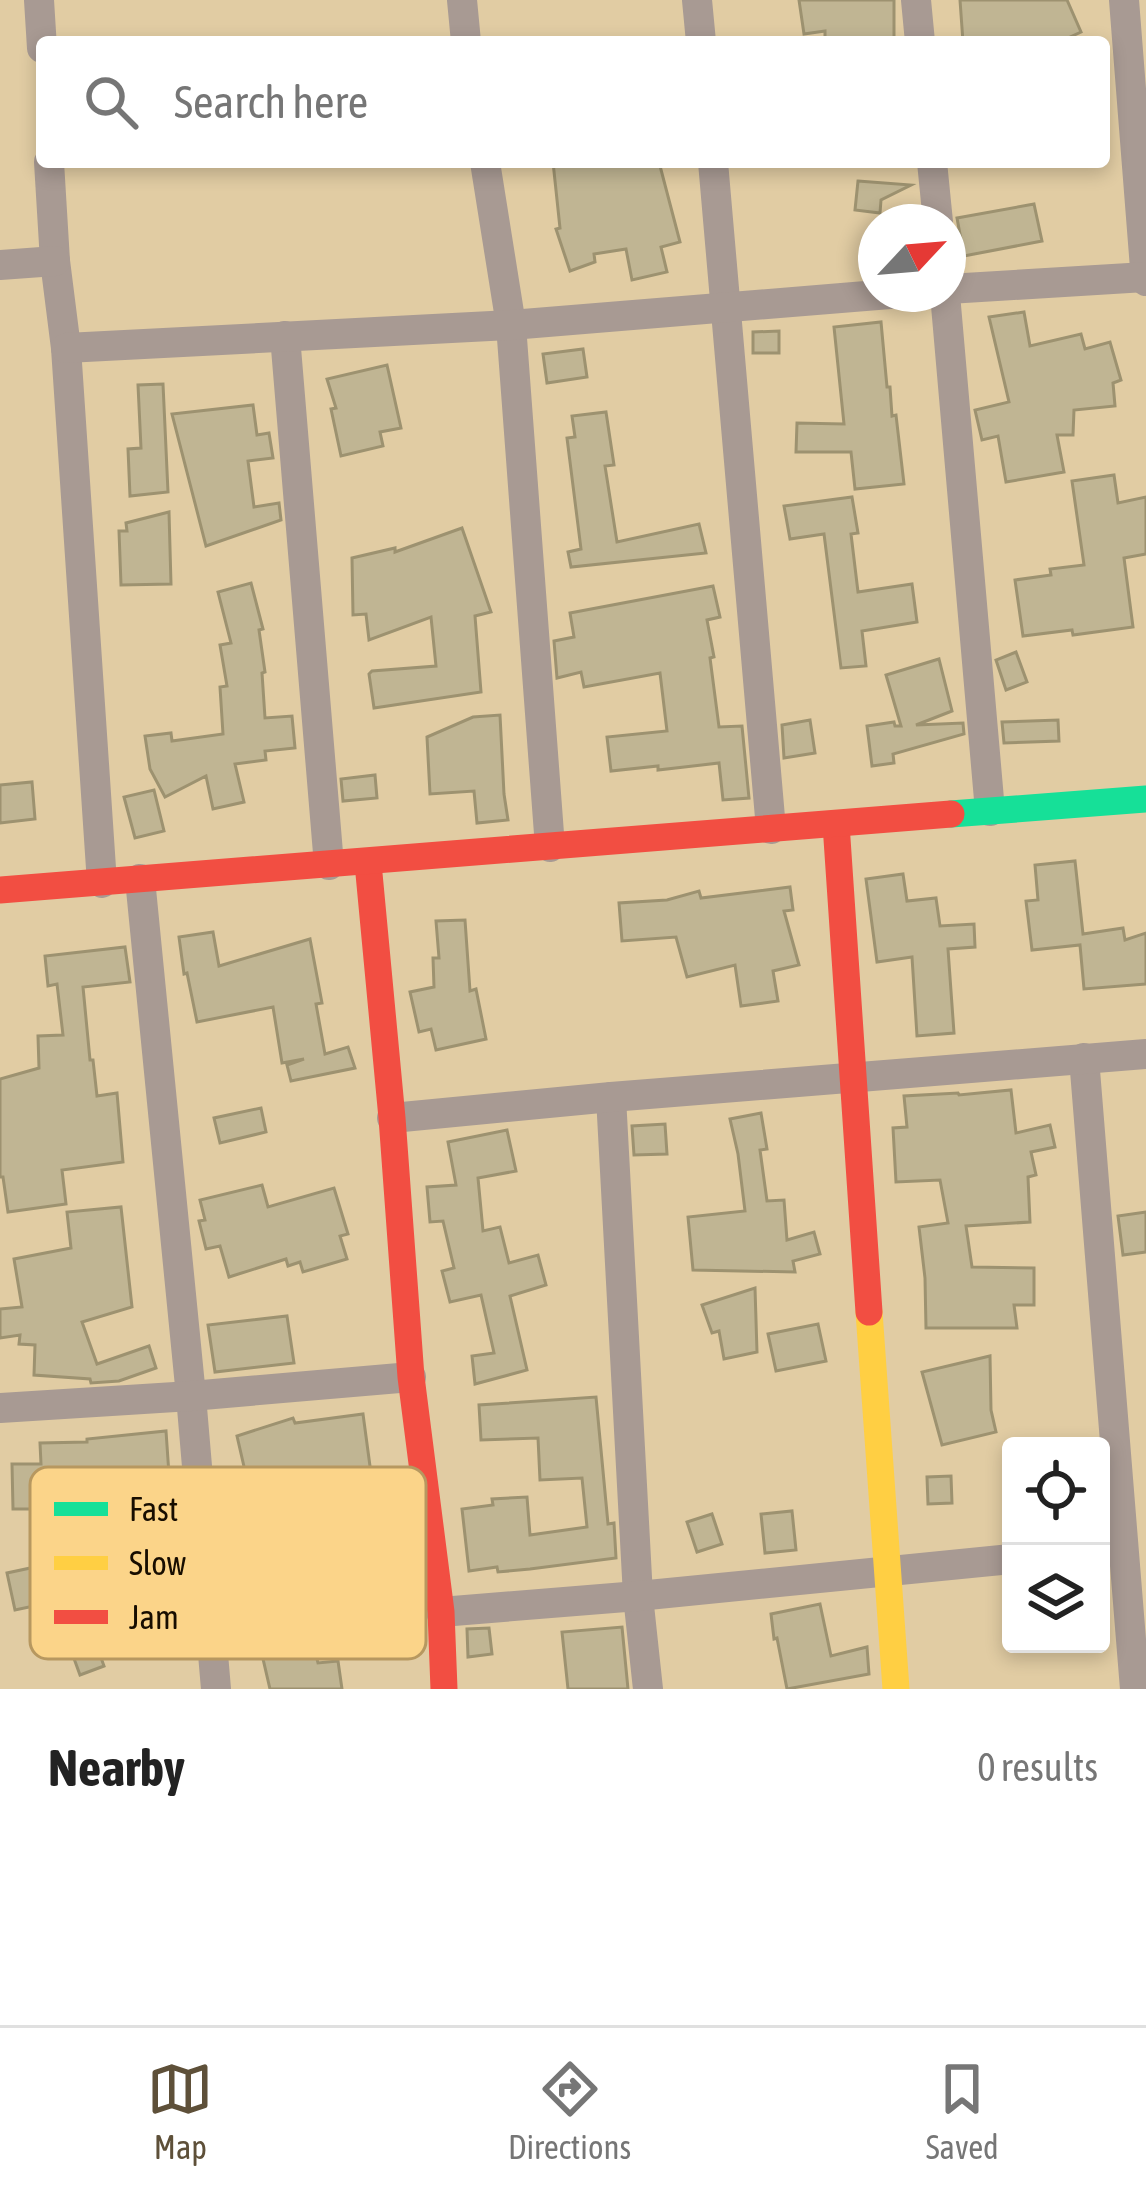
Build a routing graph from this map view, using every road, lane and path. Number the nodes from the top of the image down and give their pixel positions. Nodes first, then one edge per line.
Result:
1 (39, 0) edge
2 (462, 0) edge
3 (698, 0) edge
4 (916, 0) edge
5 (1124, 0) edge
6 (41, 36) edge
7 (465, 36) edge
8 (701, 36) edge
9 (919, 36) edge
10 (49, 168) edge
11 (486, 168) edge
12 (713, 168) edge
13 (933, 168) edge
14 (936, 204) edge
15 (56, 261) junction
16 (0, 265) edge
17 (1146, 278) edge
18 (966, 291) edge
19 (858, 297) edge
20 (726, 307) junction
21 (949, 312) edge
22 (511, 325) junction
23 (285, 336) junction
24 (66, 348) junction
25 (1146, 799) edge
26 (990, 812) junction
27 (836, 824) junction
28 (771, 829) junction
29 (550, 847) junction
30 (368, 863) junction
31 (329, 865) junction
32 (140, 879) junction
33 (102, 883) junction
34 (0, 890) edge
35 (1146, 1054) edge
36 (1084, 1058) junction
37 (854, 1078) junction
38 (611, 1097) junction
39 (392, 1118) junction
40 (411, 1377) junction
41 (191, 1396) junction
42 (0, 1408) edge
43 (197, 1467) edge
44 (423, 1467) edge
45 (426, 1491) edge
46 (1124, 1548) edge
47 (1002, 1560) edge
48 (886, 1572) junction
49 (638, 1596) junction
50 (442, 1612) junction
51 (213, 1659) edge
52 (216, 1689) edge
53 (444, 1689) edge
54 (648, 1689) edge
55 (896, 1689) edge
56 (1135, 1689) edge

1 - 6 street
2 - 7 street
3 - 8 street
4 - 9 street
5 - 17 street
10 - 15 street
11 - 22 street
12 - 20 street
13 - 14 street
15 - 16 street
15 - 24 street
17 - 18 street
19 - 20 street
20 - 22 street
20 - 28 street
21 - 26 street
22 - 23 street
22 - 29 street
23 - 24 street
23 - 31 street
24 - 33 street
25 - 26 street
26 - 27 street
27 - 28 street
27 - 37 street
28 - 29 street
29 - 30 street
30 - 31 street
30 - 39 street
31 - 32 street
32 - 33 street
32 - 41 street
33 - 34 street
35 - 36 street
36 - 37 street
36 - 46 street
37 - 38 street
37 - 48 street
38 - 39 street
38 - 49 street
39 - 40 street
40 - 41 street
40 - 44 street
41 - 42 street
41 - 43 street
45 - 50 street
46 - 56 street
47 - 48 street
48 - 49 street
48 - 55 street
49 - 50 street
49 - 54 street
50 - 53 street
51 - 52 street

